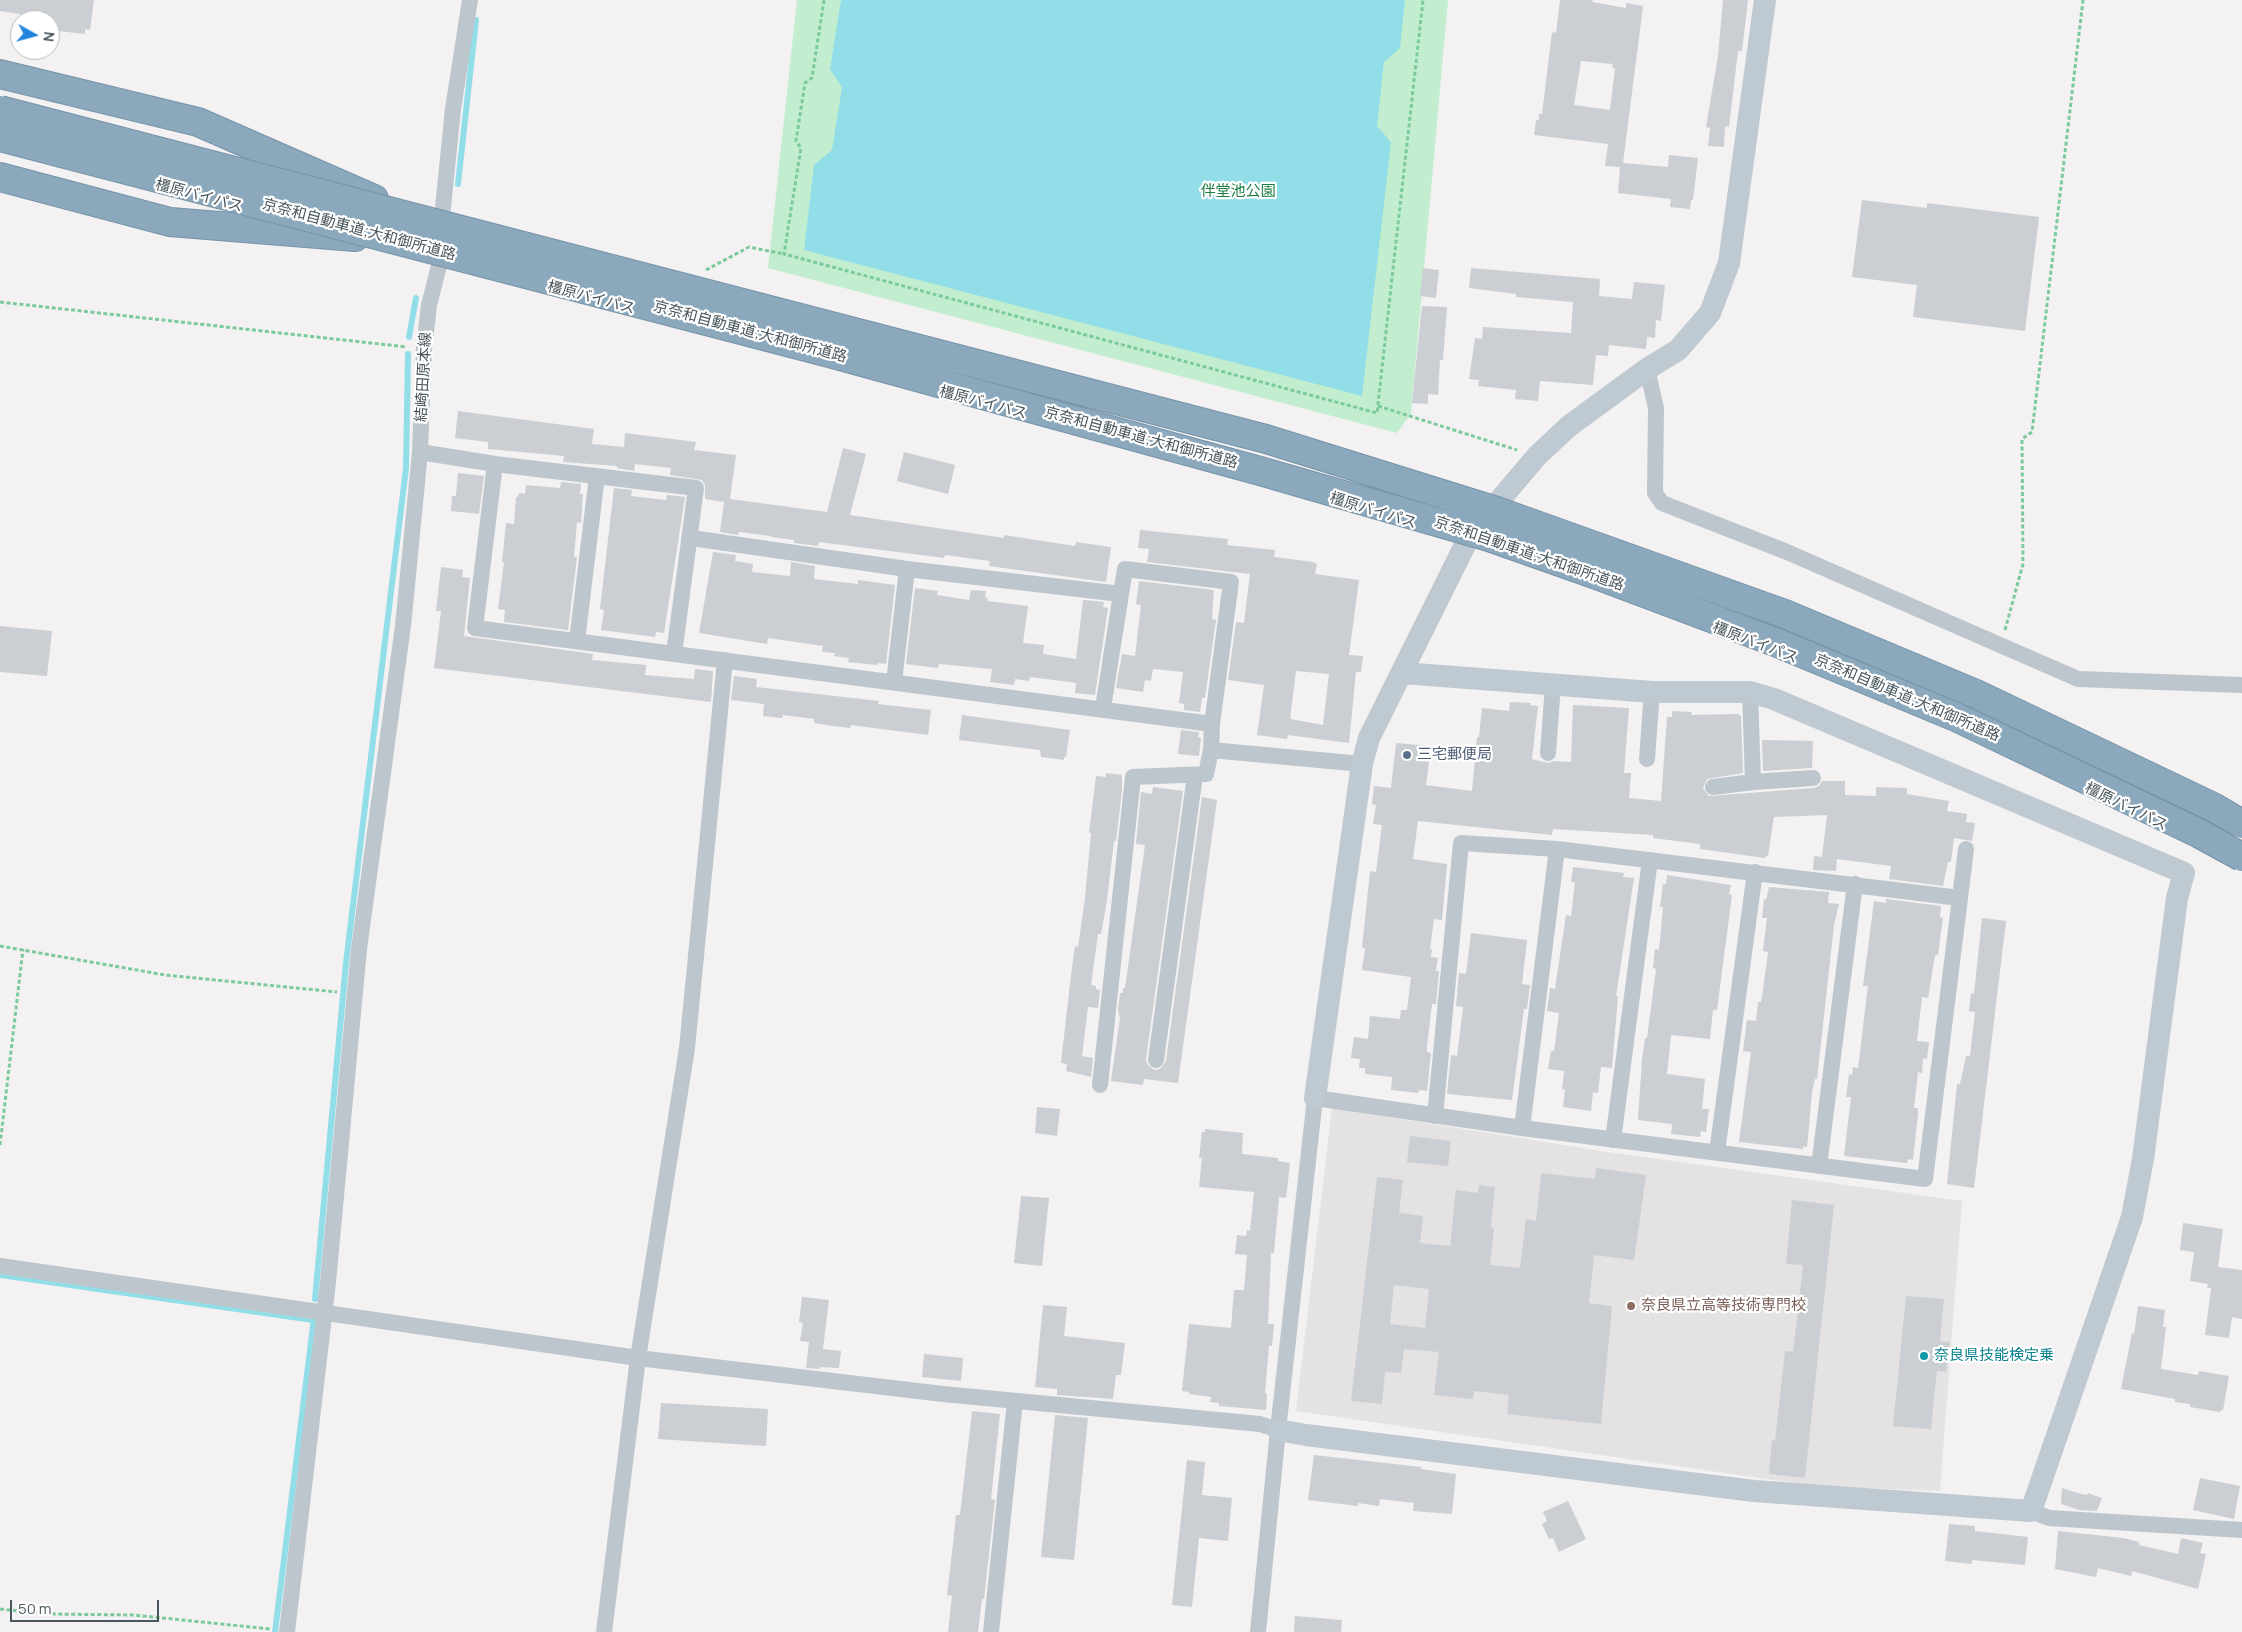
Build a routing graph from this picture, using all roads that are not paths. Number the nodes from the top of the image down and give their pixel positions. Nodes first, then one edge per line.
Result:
1 (470, 0) edge
2 (1765, 0) edge
3 (0, 74) edge
4 (0, 102) edge
5 (0, 110) edge
6 (7, 144) edge
7 (0, 177) edge
8 (374, 199) junction
9 (442, 217) junction
10 (356, 237) junction
11 (441, 258) junction
12 (1648, 369) junction
13 (420, 452) junction
14 (495, 464) junction
15 (597, 476) junction
16 (1498, 504) junction
17 (691, 538) junction
18 (1468, 539) junction
19 (908, 568) junction
20 (1122, 594) junction
21 (577, 641) junction
22 (674, 654) junction
23 (725, 660) junction
24 (1402, 673) junction
25 (894, 682) junction
26 (2242, 684) edge
27 (1553, 685) junction
28 (1652, 692) junction
29 (1750, 692) junction
30 (1103, 708) junction
31 (1212, 724) junction
32 (1211, 750) junction
33 (1548, 753) dead end
34 (1647, 759) dead end
35 (1362, 764) junction
36 (1195, 775) junction
37 (1813, 778) dead end
38 (1753, 782) junction
39 (1713, 788) dead end
40 (2242, 818) edge
41 (2242, 824) edge
42 (1557, 849) junction
43 (1966, 849) dead end
44 (2242, 857) edge
45 (1650, 860) junction
46 (2242, 866) edge
47 (1755, 872) junction
48 (1855, 884) junction
49 (1960, 898) junction
50 (1156, 1060) dead end
51 (1100, 1085) dead end
52 (1315, 1098) junction
53 (1435, 1116) junction
54 (1522, 1128) junction
55 (1614, 1140) junction
56 (1717, 1152) junction
57 (1819, 1166) junction
58 (0, 1266) edge
59 (324, 1312) junction
60 (638, 1358) junction
61 (1015, 1401) junction
62 (1278, 1430) junction
63 (2031, 1511) junction
64 (2242, 1530) edge
65 (280, 1631) edge
66 (604, 1632) edge
67 (991, 1632) edge
68 (1258, 1632) edge

1 - 9 street
2 - 12 street
3 - 8 highway
4 - 8 highway
5 - 41 highway, 京奈和自動車道;大和御所道路, bridge
6 - 10 highway, 橿原バイパス
6 - 44 highway, 京奈和自動車道;大和御所道路, bridge
7 - 10 highway
8 - 9 highway
9 - 16 highway
10 - 11 highway, 橿原バイパス
11 - 13 street, 結崎田原本線
11 - 18 highway, 橿原バイパス
12 - 16 street
12 - 26 street
13 - 14 street
13 - 59 street, 結崎田原本線
14 - 15 street
14 - 21 street
15 - 17 street
15 - 21 street
16 - 18 street
16 - 40 highway
17 - 19 street
17 - 22 street
18 - 24 street
18 - 46 highway, 橿原バイパス
19 - 20 street
19 - 25 street
20 - 30 street
20 - 31 street
21 - 22 street
22 - 23 street
23 - 25 street
23 - 60 street
24 - 27 street
24 - 35 street
25 - 30 street
27 - 28 street
27 - 33 street
28 - 29 street
28 - 34 street
29 - 38 street
29 - 63 street
30 - 31 street
31 - 32 street
32 - 35 street
32 - 36 street
35 - 52 street
36 - 50 street
36 - 51 street
37 - 38 street
38 - 39 street
42 - 45 street
42 - 53 street
42 - 54 street
43 - 49 street
45 - 47 street
45 - 55 street
47 - 48 street
47 - 56 street
48 - 49 street
48 - 57 street
49 - 57 street
52 - 53 street
52 - 62 street
53 - 54 street
54 - 55 street
55 - 56 street
56 - 57 street
58 - 59 street
59 - 60 street
59 - 65 street, 結崎田原本線
60 - 61 street
60 - 66 street
61 - 62 street
61 - 67 street
62 - 63 street
62 - 68 street
63 - 64 street

